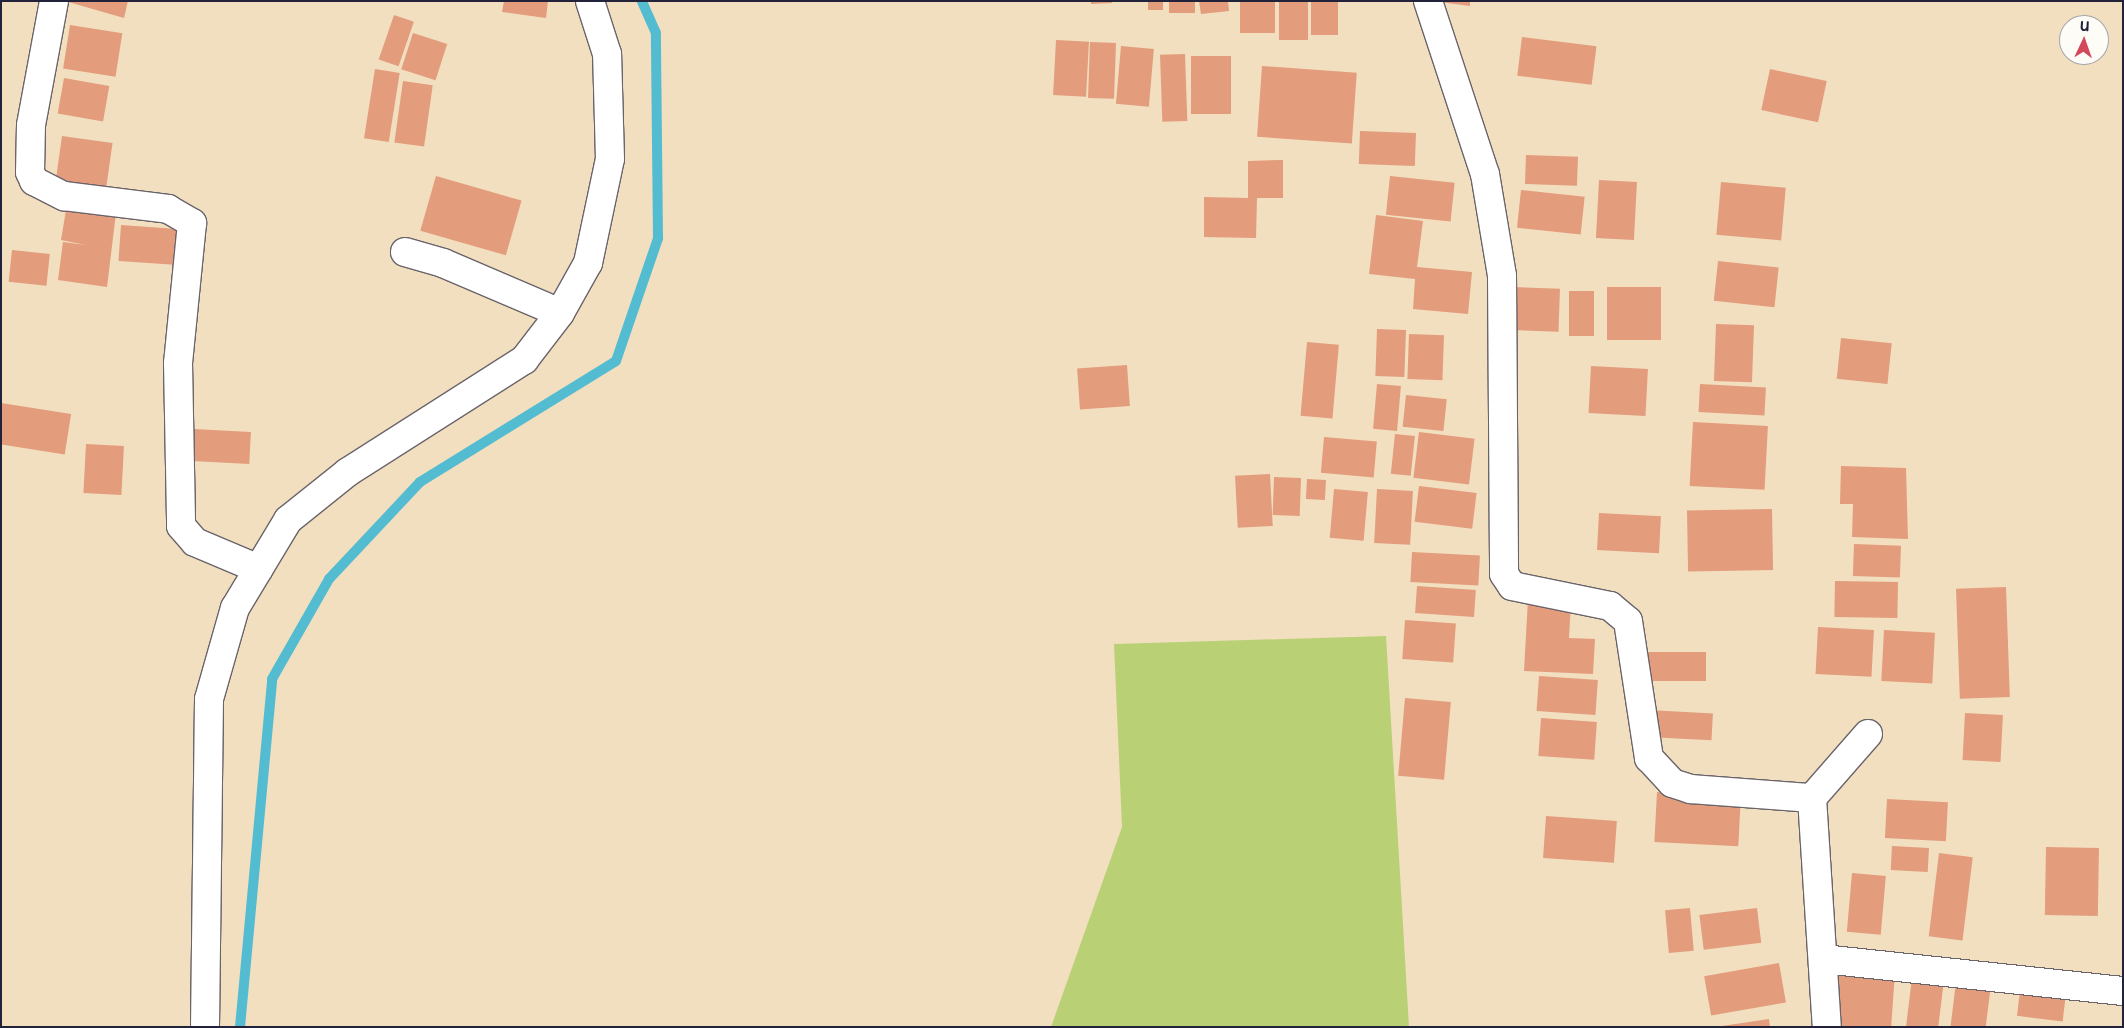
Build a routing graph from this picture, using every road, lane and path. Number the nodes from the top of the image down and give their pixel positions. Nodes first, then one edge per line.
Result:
1 (54, 1) edge
2 (590, 1) edge
3 (1428, 1) edge
4 (405, 252) dead end
5 (560, 313) junction
6 (259, 568) junction
7 (1868, 734) dead end
8 (1812, 798) junction
9 (1823, 959) junction
10 (2123, 991) edge
11 (205, 1027) edge
12 (1827, 1027) edge

1 - 6 street
2 - 5 street
3 - 8 street
4 - 5 street
5 - 6 street
6 - 11 street
7 - 8 street
8 - 9 street
9 - 10 street
9 - 12 street

